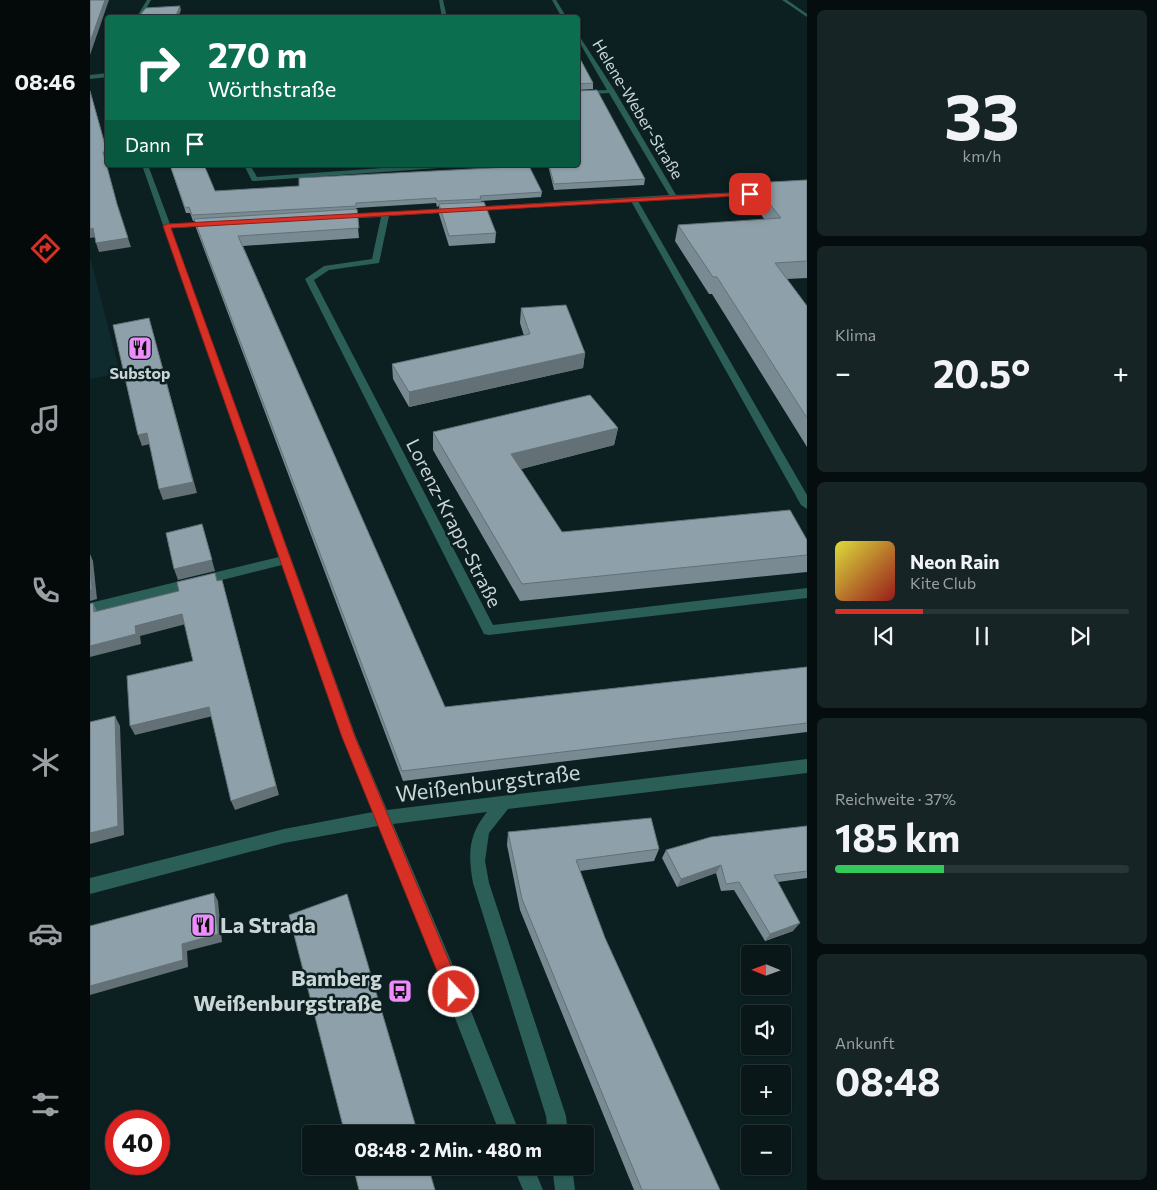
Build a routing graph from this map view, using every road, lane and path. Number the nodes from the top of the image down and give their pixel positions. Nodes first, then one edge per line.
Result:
1 (149, 0) edge
2 (440, 0) edge
3 (554, 0) edge
4 (784, 0) edge
5 (795, 7) junction
6 (807, 7) edge
7 (140, 15) edge
8 (444, 15) edge
9 (563, 15) edge
10 (807, 16) edge
11 (580, 39) edge
12 (105, 76) edge
13 (90, 77) edge
14 (612, 91) junction
15 (580, 92) edge
16 (146, 167) edge
17 (248, 167) edge
18 (425, 167) edge
19 (779, 192) edge
20 (674, 197) junction
21 (633, 199) junction
22 (385, 215) junction
23 (335, 217) edge
24 (217, 223) edge
25 (167, 226) junction
26 (807, 505) edge
27 (286, 560) junction
28 (807, 593) edge
29 (90, 608) edge
30 (807, 766) edge
31 (502, 804) junction
32 (381, 818) junction
33 (90, 886) edge
34 (506, 1125) edge
35 (557, 1125) edge
36 (526, 1175) edge
37 (563, 1175) edge
38 (532, 1190) edge
39 (564, 1190) edge

1 - 7 street
2 - 8 street
3 - 9 street
4 - 5 street
5 - 6 street
5 - 10 street
11 - 14 street, Helene-Weber-Straße
12 - 13 street
14 - 15 street
14 - 20 street, Helene-Weber-Straße
16 - 25 street
17 - 18 street
19 - 20 street
20 - 21 street
21 - 22 street
21 - 26 street
22 - 23 street
22 - 28 street, Lorenz-Krapp-Straße
24 - 25 street
25 - 27 street
27 - 29 street
27 - 32 street
30 - 31 street, Weißenburgstraße
31 - 32 street, Weißenburgstraße
31 - 35 street
32 - 33 street, Weißenburgstraße
32 - 34 street
36 - 38 street
37 - 39 street

